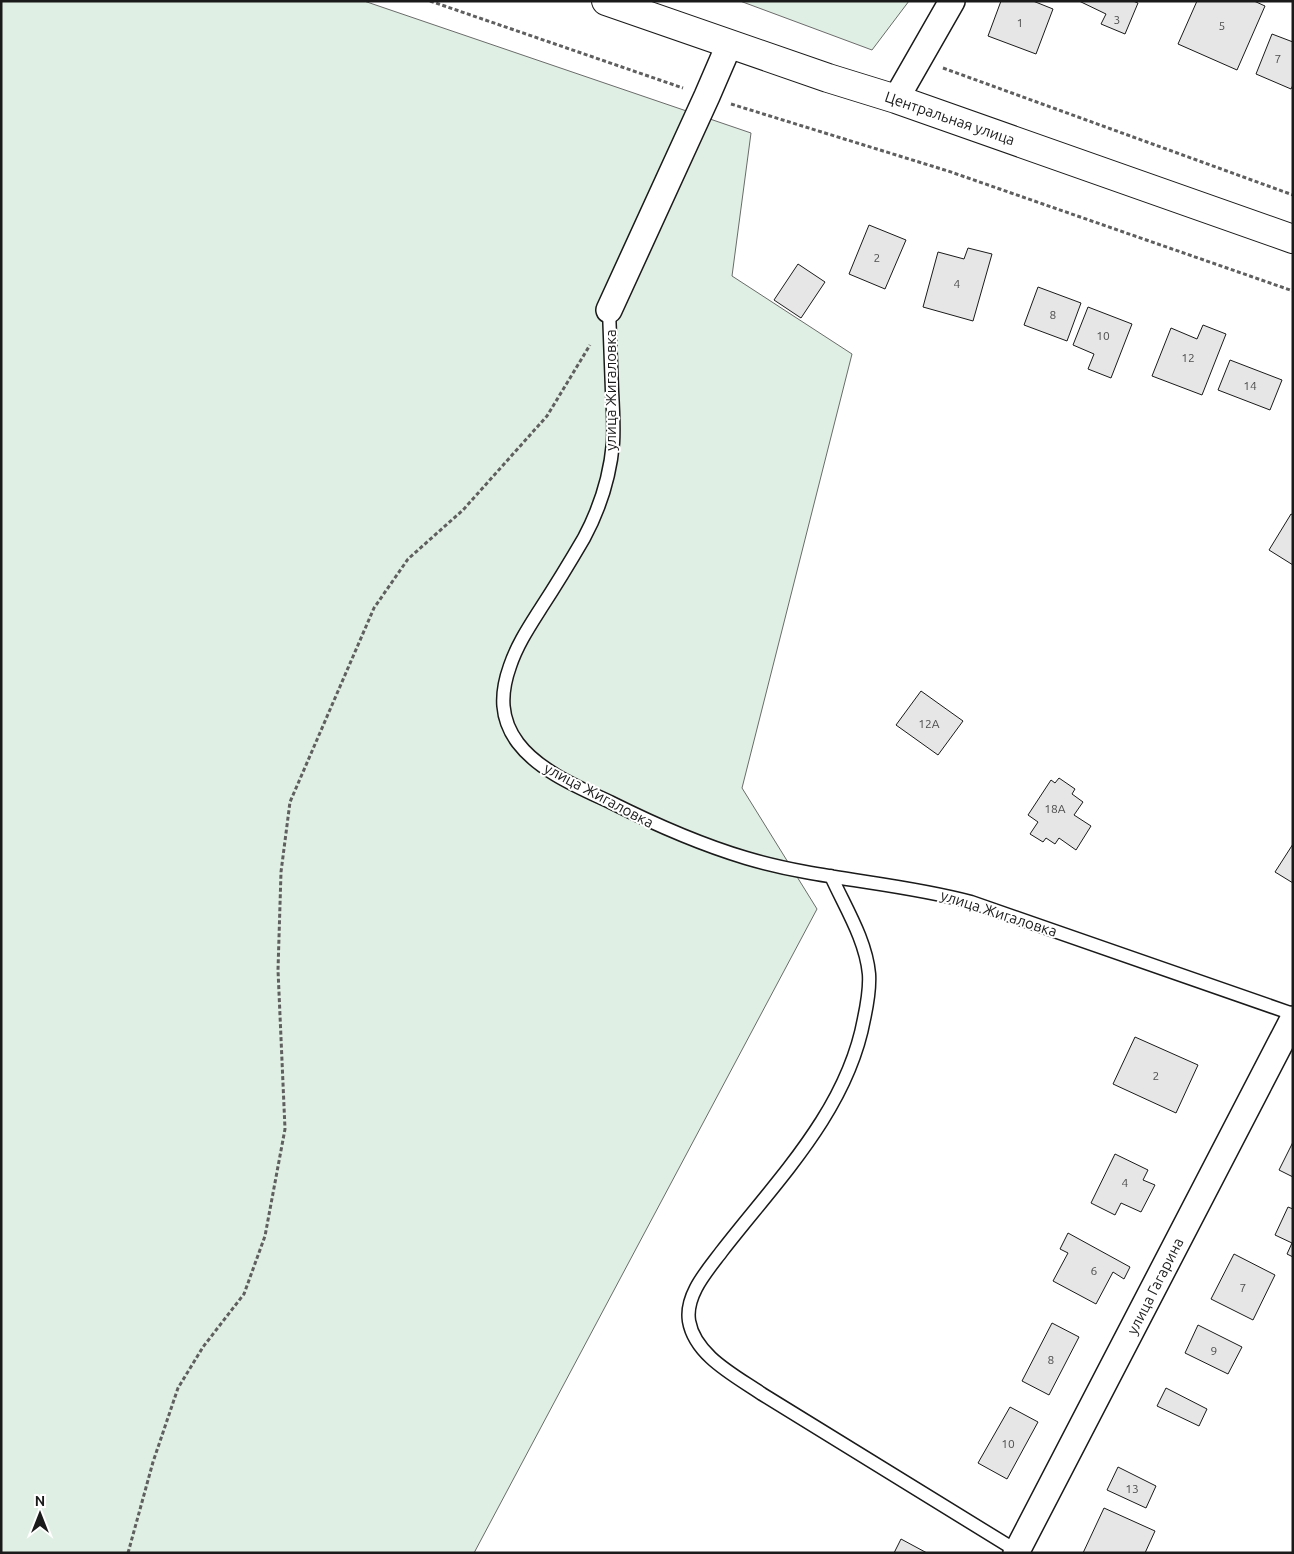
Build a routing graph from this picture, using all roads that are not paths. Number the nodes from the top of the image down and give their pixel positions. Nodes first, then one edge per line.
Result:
1 (606, 1) edge
2 (952, 1) edge
3 (729, 45) junction
4 (896, 99) junction
5 (1293, 239) edge
6 (609, 310) joint
7 (831, 876) junction
8 (1293, 1014) edge
9 (1293, 1019) edge
10 (1017, 1552) edge

1 - 3 main road, Центральная улица
2 - 4 street
3 - 4 main road, Центральная улица
3 - 6 street, улица Жигаловка
4 - 5 main road, Центральная улица
6 - 7 lane, улица Жигаловка
7 - 8 lane, улица Жигаловка
7 - 10 lane
9 - 10 street, улица Гагарина

